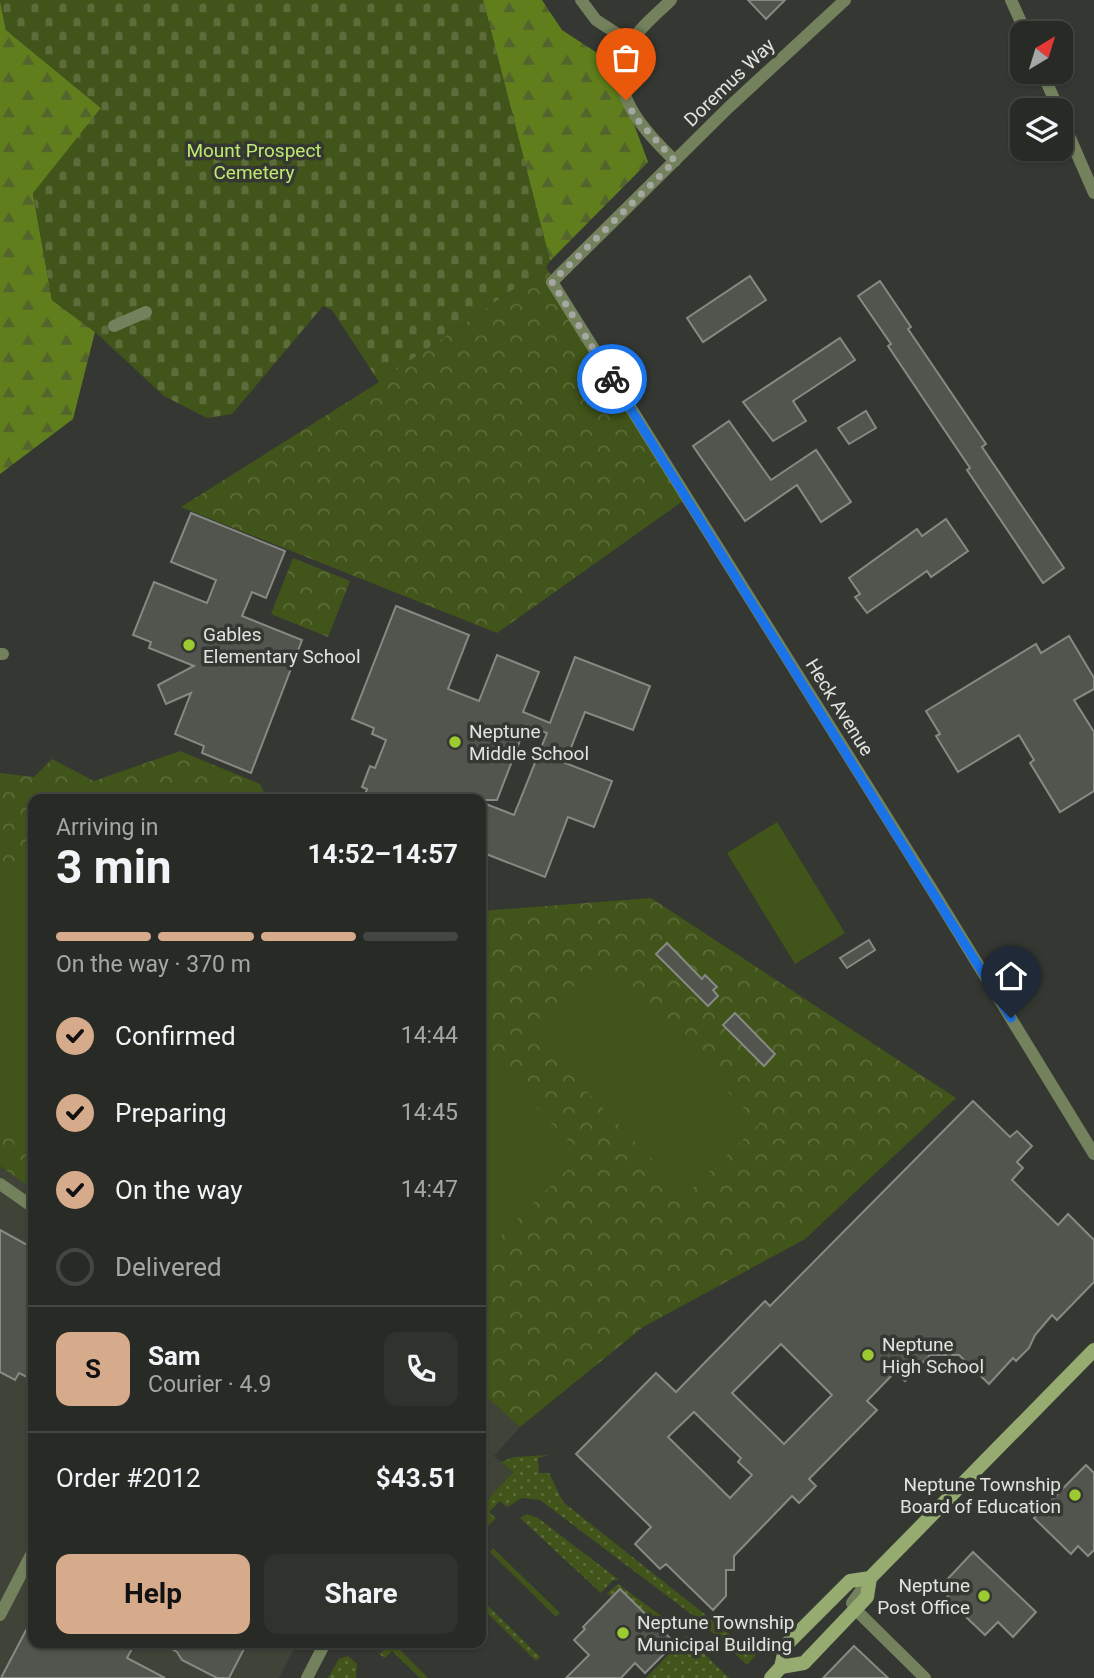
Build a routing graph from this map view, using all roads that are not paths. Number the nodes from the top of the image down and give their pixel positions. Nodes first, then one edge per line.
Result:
1 (581, 0) edge
2 (671, 0) edge
3 (845, 0) edge
4 (1012, 0) edge
5 (1021, 21) edge
6 (630, 42) junction
7 (1073, 144) edge
8 (675, 161) junction
9 (1094, 193) edge
10 (552, 282) joint
11 (146, 312) dead end
12 (114, 326) dead end
13 (1094, 1154) edge
14 (0, 1184) edge
15 (28, 1204) edge
16 (1094, 1350) edge
17 (28, 1561) edge
18 (870, 1578) junction
19 (856, 1610) junction
20 (0, 1615) edge
21 (322, 1648) edge
22 (776, 1673) edge
23 (307, 1678) edge
24 (925, 1678) edge

1 - 6 street
2 - 6 street
3 - 8 street, Doremus Way
4 - 5 street
6 - 8 street
7 - 9 street
8 - 10 street, Doremus Way
10 - 13 street, Heck Avenue
11 - 12 street
14 - 15 street
16 - 18 street
17 - 20 street
18 - 19 street
18 - 22 street
19 - 22 street
19 - 24 street
21 - 23 street

